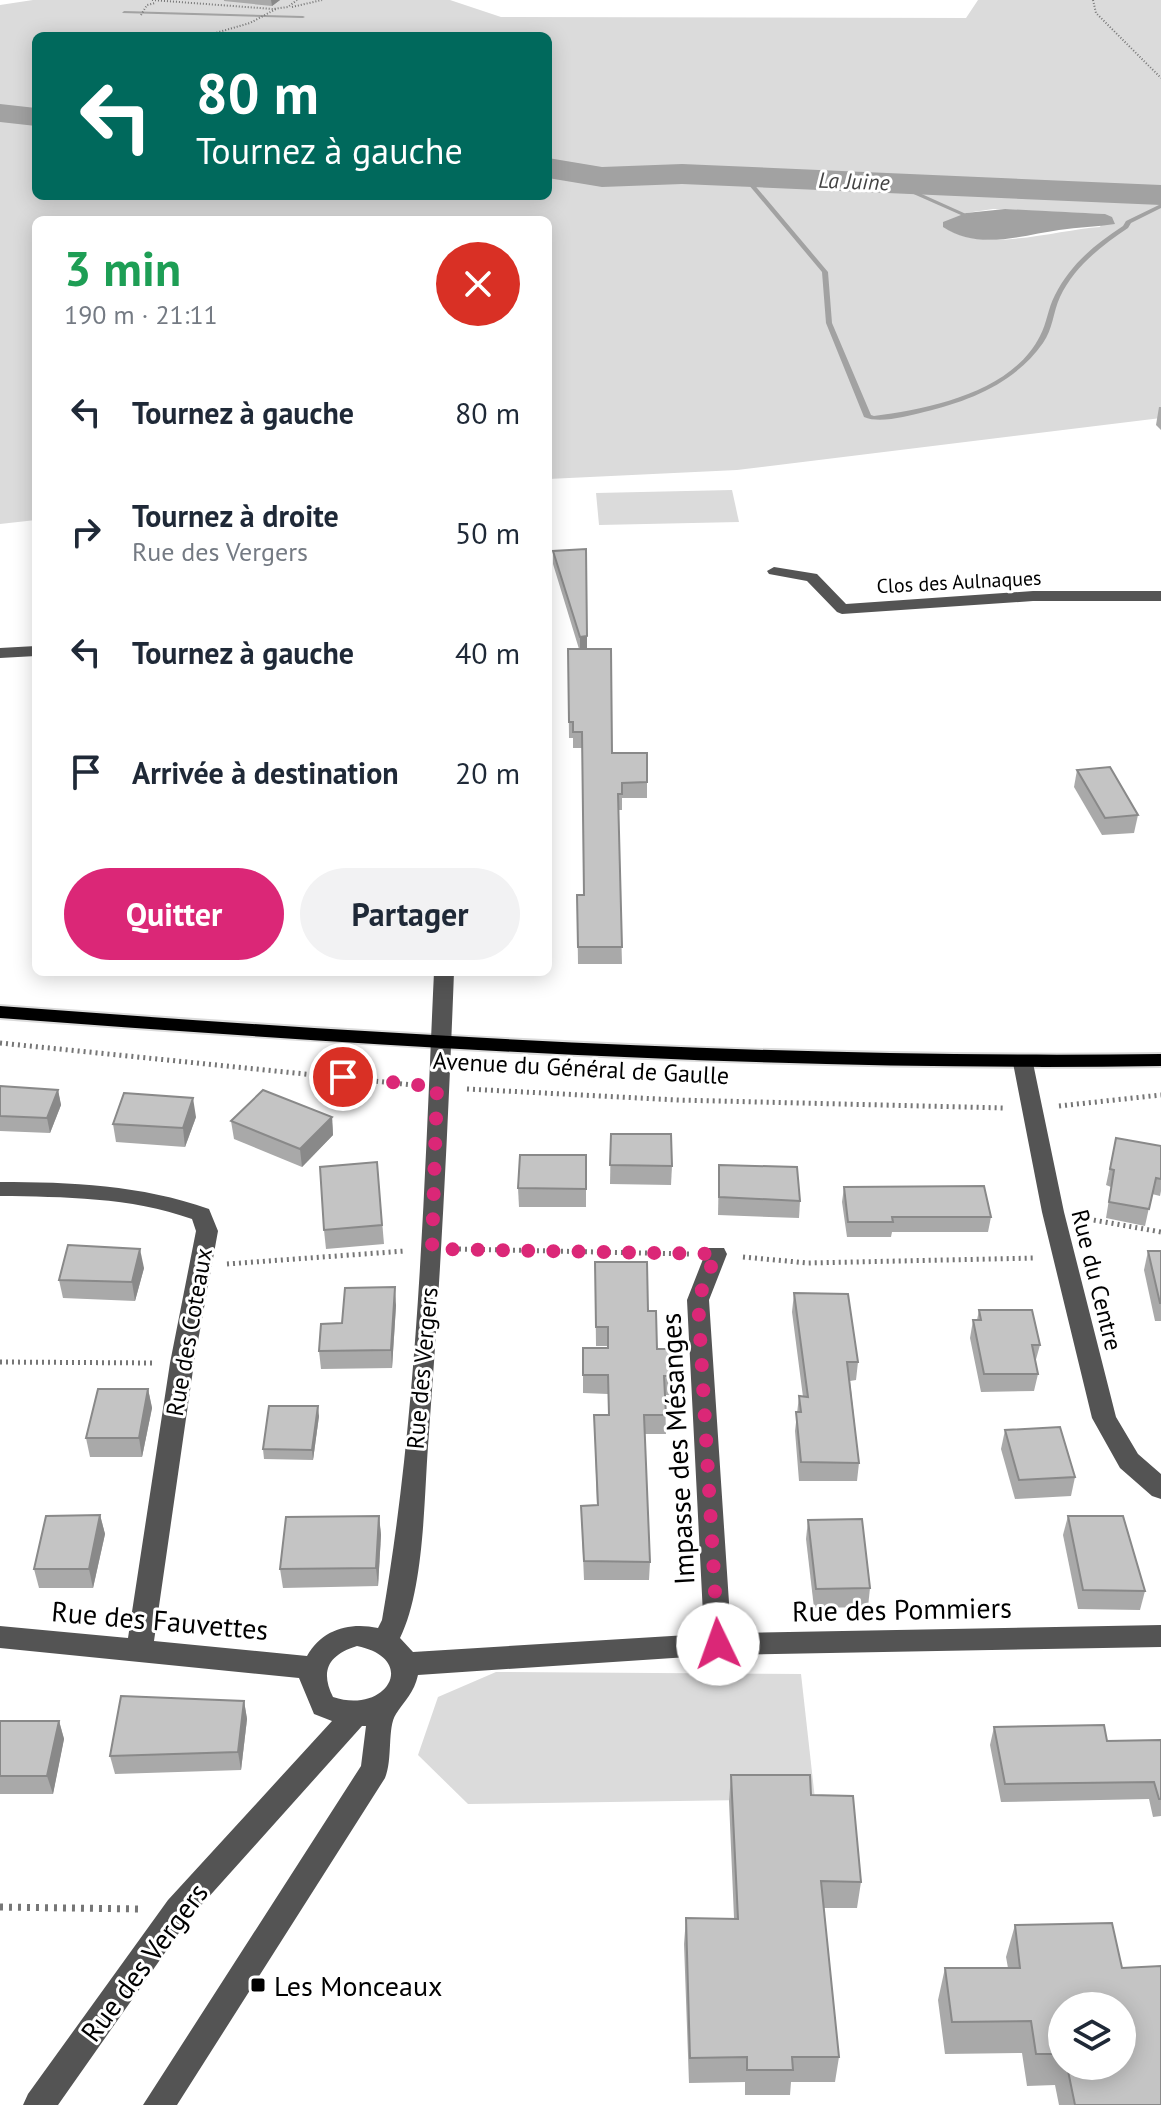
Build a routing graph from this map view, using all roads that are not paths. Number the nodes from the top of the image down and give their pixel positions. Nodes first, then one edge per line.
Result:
1 (774, 571) dead end
2 (1161, 596) edge
3 (32, 651) edge
4 (0, 653) edge
5 (444, 976) edge
6 (0, 1012) edge
7 (439, 1045) junction
8 (1161, 1060) edge
9 (1023, 1063) junction
10 (0, 1189) edge
11 (716, 1254) road end
12 (1161, 1489) edge
13 (1161, 1636) edge
14 (0, 1637) edge
15 (385, 1640) junction
16 (718, 1644) junction
17 (139, 1652) junction
18 (406, 1664) junction
19 (313, 1668) junction
20 (382, 1710) junction
21 (353, 1717) junction
22 (39, 2105) edge
23 (159, 2105) edge

1 - 2 street, Clos des Aulnaques
3 - 4 street
5 - 7 street, Rue des Vergers
6 - 7 main road, Avenue du Général de Gaulle
7 - 9 main road, Avenue du Général de Gaulle
7 - 15 street, Rue des Vergers
8 - 9 main road, Avenue du Général de Gaulle
9 - 12 street, Rue du Centre
10 - 17 street, Rue des Coteaux
11 - 16 street, Impasse des Mésanges
13 - 16 street, Rue des Pommiers
14 - 17 street, Rue des Fauvettes
15 - 18 street
15 - 19 street
16 - 18 street, Rue des Pommiers
17 - 19 street, Rue des Fauvettes
18 - 20 street
19 - 21 street
20 - 21 street
20 - 23 street
21 - 22 street, Rue des Vergers

